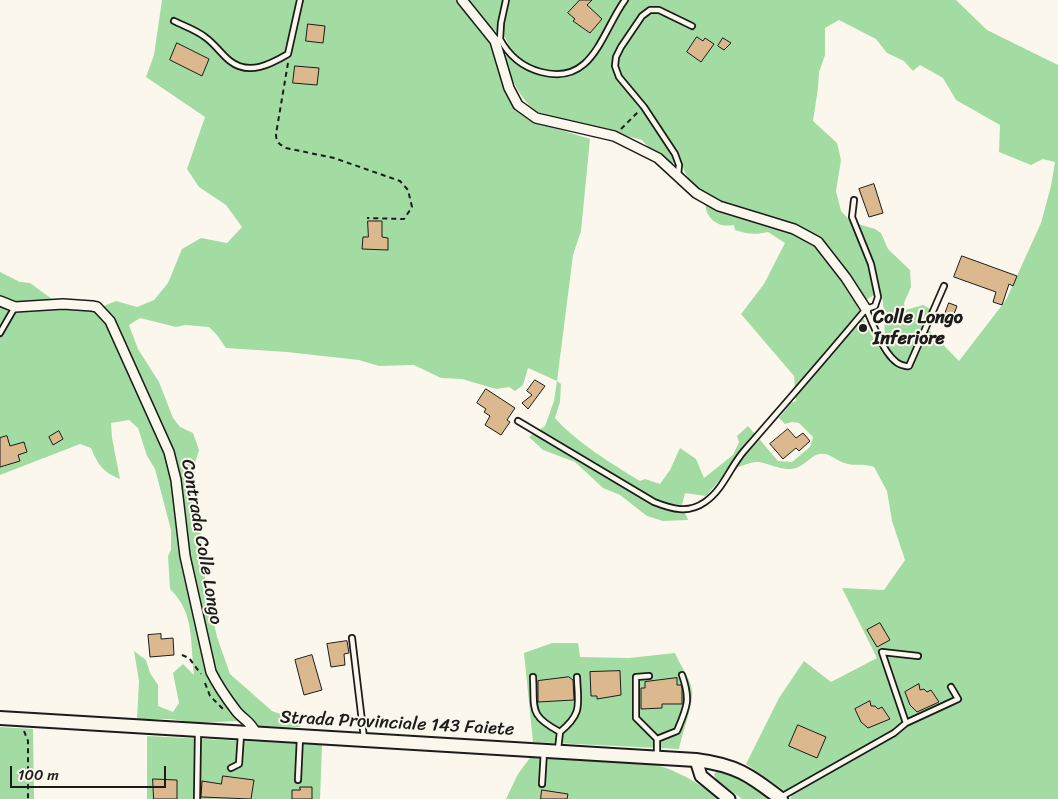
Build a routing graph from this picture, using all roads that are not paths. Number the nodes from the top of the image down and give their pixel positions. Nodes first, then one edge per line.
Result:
1 (300, 0) edge
2 (462, 0) edge
3 (506, 0) edge
4 (625, 0) edge
5 (174, 21) dead end
6 (692, 26) dead end
7 (498, 40) junction
8 (678, 175) junction
9 (854, 200) dead end
10 (944, 286) dead end
11 (0, 301) edge
12 (15, 308) junction
13 (866, 309) junction
14 (0, 334) edge
15 (518, 421) dead end
16 (352, 638) dead end
17 (918, 656) dead end
18 (682, 675) dead end
19 (533, 676) dead end
20 (649, 676) dead end
21 (577, 677) dead end
22 (952, 687) dead end
23 (0, 718) edge
24 (906, 723) junction
25 (198, 731) junction
26 (241, 732) junction
27 (255, 732) junction
28 (560, 732) junction
29 (300, 735) junction
30 (365, 739) junction
31 (657, 739) junction
32 (544, 750) junction
33 (558, 751) junction
34 (657, 756) junction
35 (696, 760) junction
36 (230, 768) dead end
37 (298, 780) dead end
38 (542, 784) dead end
39 (197, 799) edge
40 (729, 799) edge
41 (781, 799) edge

1 - 5 lane
2 - 7 street
3 - 7 lane
4 - 7 lane
6 - 8 lane
7 - 8 street
8 - 13 street
9 - 13 lane
10 - 13 lane
11 - 12 street, Contrada Colle Longo
12 - 14 lane
12 - 27 street, Contrada Colle Longo
13 - 15 lane
16 - 30 lane
17 - 24 lane
18 - 31 lane
19 - 28 lane
20 - 31 lane
21 - 28 lane
22 - 24 lane
23 - 25 main road, Strada Provinciale 143 Faiete
24 - 41 lane
25 - 26 main road, Strada Provinciale 143 Faiete
25 - 39 lane
26 - 27 main road, Strada Provinciale 143 Faiete
26 - 36 lane
27 - 29 main road, Strada Provinciale 143 Faiete
28 - 33 lane
29 - 30 main road, Strada Provinciale 143 Faiete
29 - 37 lane
30 - 32 main road, Strada Provinciale 143 Faiete
31 - 34 lane
32 - 33 main road, Strada Provinciale 143 Faiete
32 - 38 lane
33 - 34 main road, Strada Provinciale 143 Faiete
34 - 35 main road, Strada Provinciale 143 Faiete
35 - 40 street
35 - 41 main road, Strada Provinciale 143 Faiete

